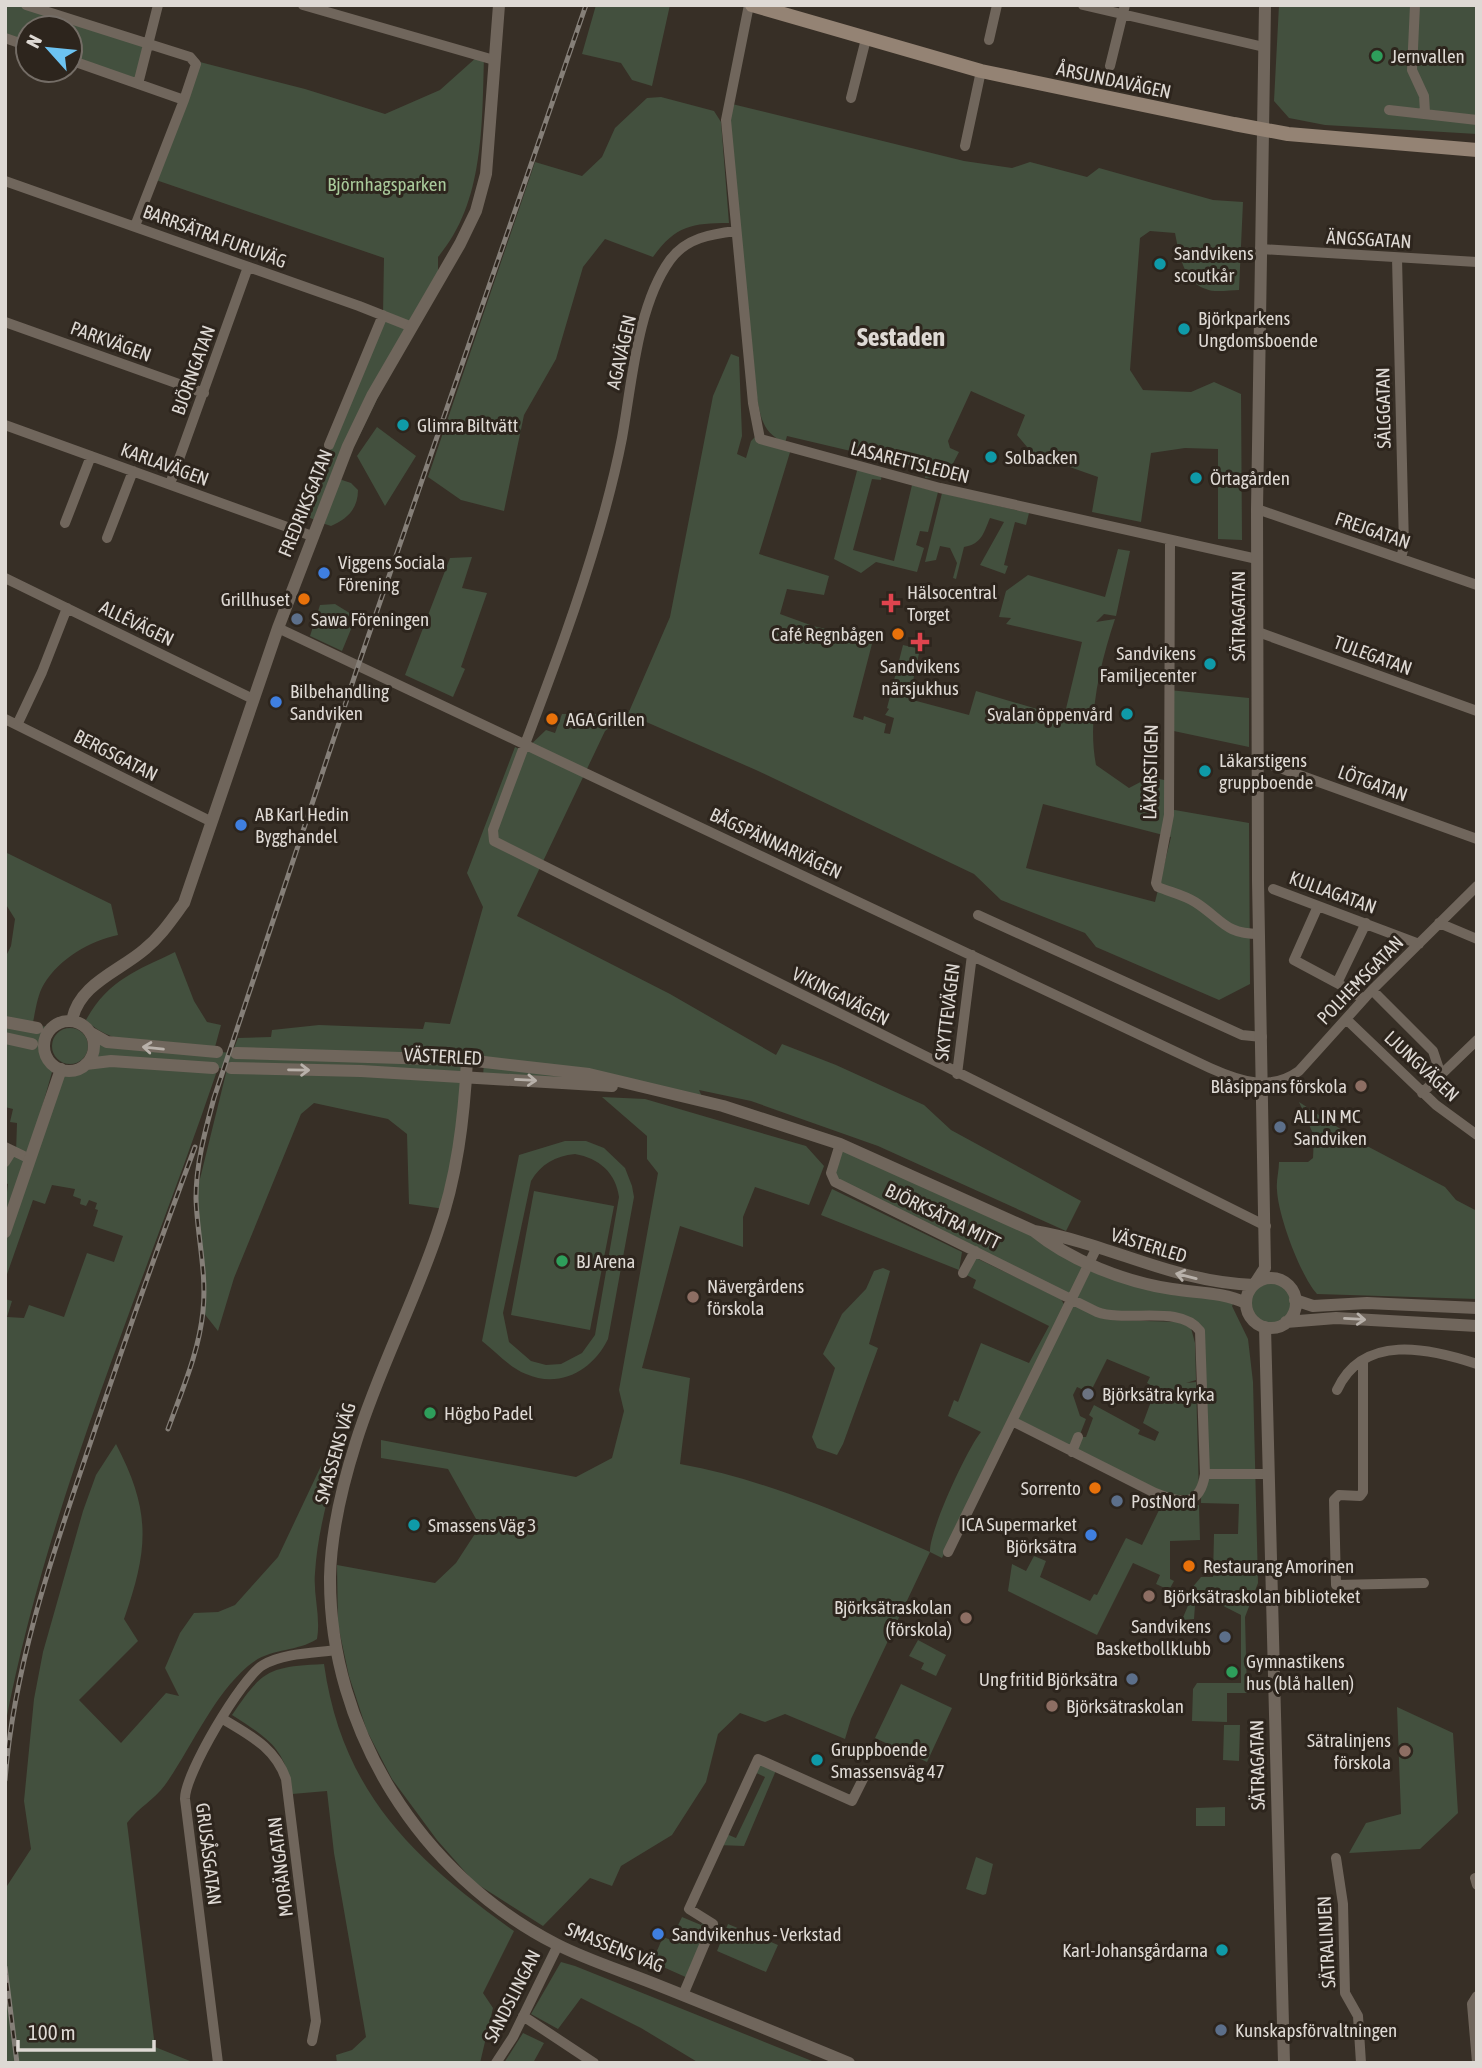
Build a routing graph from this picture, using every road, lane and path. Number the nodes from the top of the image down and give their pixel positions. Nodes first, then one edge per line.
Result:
1 (26, 5) edge
2 (158, 5) edge
3 (303, 5) edge
4 (499, 5) edge
5 (750, 5) edge
6 (997, 5) edge
7 (1083, 5) edge
8 (1265, 5) edge
9 (1415, 5) edge
10 (1124, 10) edge
11 (866, 39) junction
12 (989, 40) dead end
13 (150, 45) junction
14 (1264, 47) junction
15 (494, 60) junction
16 (84, 65) edge
17 (1110, 66) dead end
18 (981, 71) junction
19 (138, 84) junction
20 (851, 98) dead end
21 (184, 100) junction
22 (1389, 110) dead end
23 (1425, 112) junction
24 (1477, 120) edge
25 (1264, 130) junction
26 (965, 146) dead end
27 (1477, 150) edge
28 (5, 181) edge
29 (135, 226) junction
30 (736, 231) junction
31 (1260, 249) junction
32 (1398, 258) junction
33 (1477, 262) edge
34 (248, 267) junction
35 (383, 315) junction
36 (5, 322) edge
37 (412, 327) junction
38 (204, 393) junction
39 (5, 425) edge
40 (330, 445) dead end
41 (91, 456) junction
42 (133, 471) junction
43 (170, 484) junction
44 (1257, 509) junction
45 (65, 523) dead end
46 (312, 536) junction
47 (107, 538) dead end
48 (1170, 541) junction
49 (1401, 558) junction
50 (1257, 559) junction
51 (5, 578) edge
52 (1477, 585) edge
53 (67, 608) junction
54 (278, 628) junction
55 (1258, 632) junction
56 (253, 699) junction
57 (1477, 711) edge
58 (5, 719) edge
59 (17, 724) junction
60 (524, 744) junction
61 (1258, 760) junction
62 (212, 822) junction
63 (1477, 839) edge
64 (1477, 886) edge
65 (1273, 889) dead end
66 (1318, 906) junction
67 (978, 915) dead end
68 (1366, 923) junction
69 (1439, 923) junction
70 (1259, 934) junction
71 (1477, 939) edge
72 (1419, 944) junction
73 (972, 955) junction
74 (1337, 983) junction
75 (1372, 990) junction
76 (1364, 999) junction
77 (1346, 1019) junction
78 (75, 1021) junction
79 (5, 1022) edge
80 (54, 1026) junction
81 (91, 1034) junction
82 (1262, 1037) junction
83 (5, 1038) edge
84 (1477, 1040) edge
85 (37, 1047) junction
86 (217, 1052) dead end
87 (236, 1053) dead end
88 (467, 1060) junction
89 (86, 1064) junction
90 (57, 1067) junction
91 (213, 1068) dead end
92 (231, 1069) dead end
93 (957, 1074) junction
94 (1441, 1075) junction
95 (466, 1076) junction
96 (1262, 1084) junction
97 (653, 1089) junction
98 (1422, 1093) junction
99 (1477, 1135) edge
100 (840, 1144) junction
101 (8, 1149) edge
102 (30, 1159) junction
103 (5, 1162) edge
104 (1266, 1226) junction
105 (1034, 1231) junction
106 (5, 1232) edge
107 (1096, 1248) junction
108 (975, 1251) junction
109 (1090, 1263) junction
110 (962, 1273) dead end
111 (1276, 1279) junction
112 (1254, 1285) junction
113 (1072, 1299) junction
114 (1295, 1300) junction
115 (1246, 1303) junction
116 (1477, 1308) edge
117 (1286, 1322) junction
118 (1261, 1325) junction
119 (1477, 1326) edge
120 (1363, 1360) junction
121 (1477, 1364) edge
122 (1337, 1390) dead end
123 (1012, 1421) junction
124 (1078, 1437) dead end
125 (1072, 1452) junction
126 (1205, 1474) junction
127 (1269, 1475) junction
128 (948, 1552) dead end
129 (1424, 1583) dead end
130 (337, 1650) junction
131 (223, 1718) junction
132 (864, 1777) dead end
133 (1336, 1858) dead end
134 (558, 1945) junction
135 (683, 1995) junction
136 (1477, 1996) edge
137 (523, 2016) junction
138 (312, 2041) dead end
139 (1477, 2062) edge
140 (218, 2063) edge
141 (496, 2063) edge
142 (594, 2063) edge
143 (849, 2063) edge
144 (1284, 2063) edge
145 (1361, 2063) edge

1 - 13 street
2 - 13 street
3 - 15 street
4 - 15 street, FREDRIKSGATAN
5 - 11 main road, ÅRSUNDAVÄGEN
5 - 30 street
6 - 12 street
7 - 10 street
8 - 14 street, SÄTRAGATAN
9 - 23 street
10 - 14 street
10 - 17 street
11 - 18 main road, ÅRSUNDAVÄGEN
11 - 20 street
13 - 19 street
13 - 21 street
14 - 25 street, SÄTRAGATAN
15 - 37 street, FREDRIKSGATAN
16 - 19 street
18 - 25 main road, ÅRSUNDAVÄGEN
18 - 26 street
19 - 21 street
21 - 29 street
22 - 23 street
23 - 24 street
25 - 27 main road, ÅRSUNDAVÄGEN
25 - 31 street, SÄTRAGATAN
28 - 29 street, BARRSÄTRA FURUVÄG
29 - 34 street, BARRSÄTRA FURUVÄG
30 - 48 street, LASARETTSLEDEN
30 - 60 street, AGAVÄGEN
31 - 32 street, ÄNGSGATAN
31 - 44 street, SÄTRAGATAN
32 - 33 street, ÄNGSGATAN
32 - 49 street, SÄLGGATAN
34 - 35 street, BARRSÄTRA FURUVÄG
34 - 38 street, BJÖRNGATAN
35 - 37 street, BARRSÄTRA FURUVÄG
35 - 40 street, FREDRIKSGATAN
36 - 38 street, PARKVÄGEN
37 - 46 street, FREDRIKSGATAN
38 - 43 street, BJÖRNGATAN
39 - 41 street, KARLAVÄGEN
41 - 42 street, KARLAVÄGEN
41 - 45 street
42 - 43 street, KARLAVÄGEN
42 - 47 street
43 - 46 street, KARLAVÄGEN
44 - 49 street, FREJGATAN
44 - 50 street, SÄTRAGATAN
46 - 54 street, FREDRIKSGATAN
48 - 50 street, LASARETTSLEDEN
48 - 70 street, LÄKARSTIGEN
49 - 52 street, FREJGATAN
50 - 55 street, SÄTRAGATAN
51 - 53 street, ALLÉVÄGEN
53 - 56 street, ALLÉVÄGEN
53 - 59 street
54 - 56 street, FREDRIKSGATAN
54 - 60 street, BÅGSPÄNNARVÄGEN
55 - 57 street, TULEGATAN
55 - 61 street, SÄTRAGATAN
56 - 62 street, FREDRIKSGATAN
58 - 59 street, BERGSGATAN
59 - 62 street, BERGSGATAN
60 - 73 street, BÅGSPÄNNARVÄGEN
60 - 93 street, VIKINGAVÄGEN
61 - 63 street, LÖTGATAN
61 - 70 street, SÄTRAGATAN
62 - 78 street, FREDRIKSGATAN
64 - 69 street, POLHEMSGATAN
65 - 66 street, KULLAGATAN
66 - 68 street, KULLAGATAN
66 - 74 street
67 - 82 street
68 - 72 street, KULLAGATAN
68 - 74 street
69 - 71 street
69 - 72 street, POLHEMSGATAN
70 - 82 street, SÄTRAGATAN
72 - 75 street, POLHEMSGATAN
73 - 93 street, SKYTTEVÄGEN
73 - 96 street, BÅGSPÄNNARVÄGEN
74 - 76 street
75 - 76 street, POLHEMSGATAN
75 - 94 street
76 - 77 street, POLHEMSGATAN
77 - 96 street, POLHEMSGATAN
77 - 98 street, LJUNGVÄGEN
78 - 80 street
78 - 81 street
79 - 80 street
80 - 85 street
86 -> 81 street
81 - 89 street
82 - 96 street, SÄTRAGATAN
83 - 85 street
84 - 94 street
85 - 90 street
87 - 88 street, VÄSTERLED
88 - 95 street, SMASSENS VÄG
88 - 97 street, VÄSTERLED
89 - 90 street
89 - 91 street
90 - 102 street
92 -> 95 street, VÄSTERLED
93 - 104 street, VIKINGAVÄGEN
94 - 98 street
95 -> 97 street, VÄSTERLED
95 - 130 street, SMASSENS VÄG
96 - 104 street, SÄTRAGATAN
97 - 100 street, VÄSTERLED
98 - 99 street, LJUNGVÄGEN
100 - 105 street, VÄSTERLED
100 - 108 street, BJÖRKSÄTRA MITT
101 - 102 street
101 - 103 street
102 - 106 street
104 - 111 street, SÄTRAGATAN
104 - 112 street, SÄTRAGATAN
105 - 107 street, VÄSTERLED
105 - 109 street, VÄSTERLED
107 - 109 street
112 -> 107 street, VÄSTERLED
108 - 110 street
108 - 113 street, BJÖRKSÄTRA MITT
109 - 113 street
109 - 115 street, VÄSTERLED
111 - 112 street
111 - 114 street
112 - 115 street
113 - 123 street
113 - 126 street, BJÖRKSÄTRA MITT
114 - 116 street
114 - 117 street
115 - 118 street
117 - 118 street
117 -> 119 street
118 - 127 street, SÄTRAGATAN
120 - 121 street
120 - 122 street
120 - 129 street
123 - 125 street
123 - 128 street
124 - 125 street
125 - 126 street
126 - 127 street
127 - 144 street, SÄTRAGATAN
130 - 131 street, GRUSÅSGATAN
130 - 134 street, SMASSENS VÄG
131 - 138 street, MORÄNGATAN
131 - 140 street, GRUSÅSGATAN
132 - 135 street
133 - 145 street, SÄTRALINJEN
134 - 135 street, SMASSENS VÄG
134 - 137 street, SANDSLINGAN
135 - 143 street, SMASSENS VÄG
136 - 139 street
137 - 141 street, SANDSLINGAN
137 - 142 street

